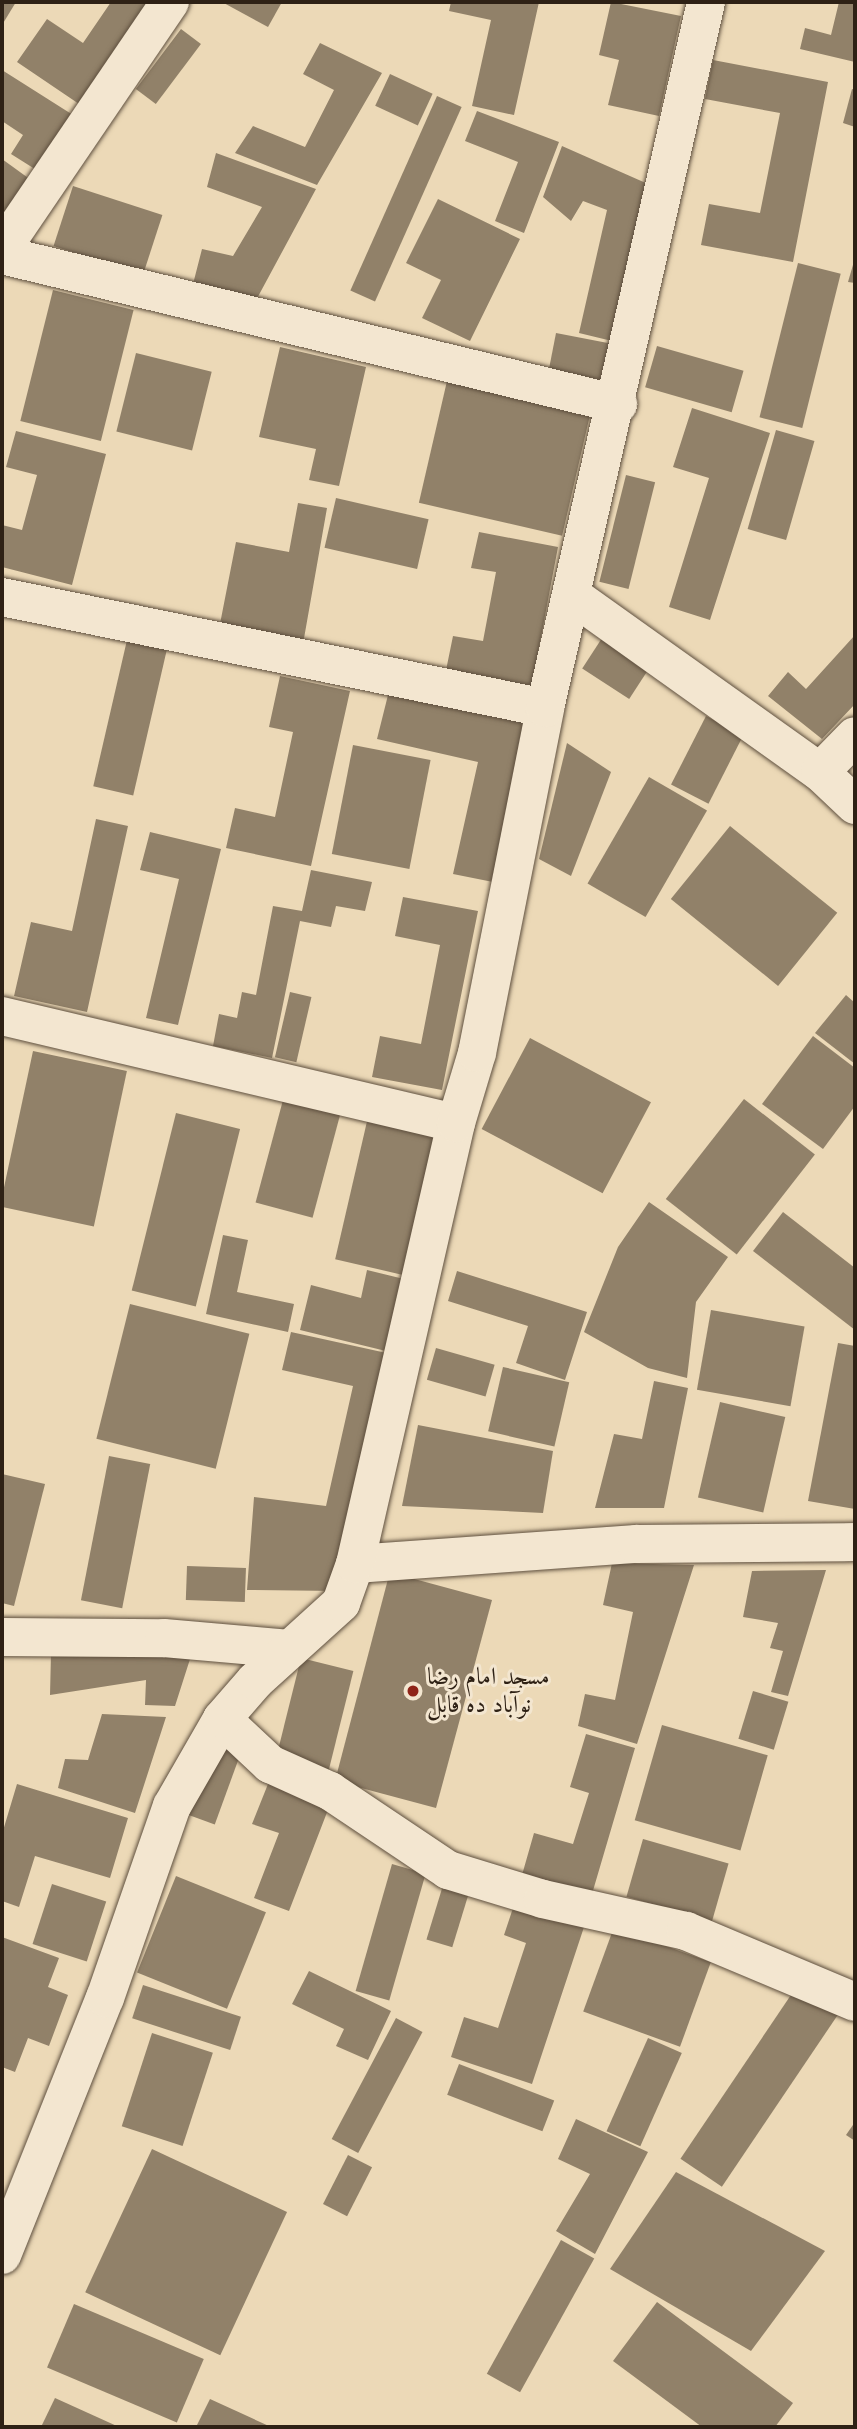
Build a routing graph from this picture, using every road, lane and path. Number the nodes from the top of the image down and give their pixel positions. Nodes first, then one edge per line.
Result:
1 (170, 2) edge
2 (706, 2) edge
3 (2, 249) edge
4 (2, 255) edge
5 (618, 404) junction
6 (573, 596) junction
7 (2, 597) edge
8 (545, 708) junction
9 (855, 736) edge
10 (820, 772) junction
11 (855, 805) edge
12 (2, 1016) edge
13 (456, 1123) junction
14 (855, 1542) edge
15 (355, 1564) junction
16 (2, 1637) edge
17 (290, 1649) junction
18 (222, 1719) junction
19 (855, 2002) edge
20 (2, 2255) edge

1 - 3 street
2 - 5 street
4 - 5 street
5 - 6 street
6 - 8 street
6 - 10 street
7 - 8 street
8 - 13 street
9 - 10 street
10 - 11 street
12 - 13 street
13 - 15 street
14 - 15 street
15 - 17 street
16 - 17 street
17 - 18 street
18 - 19 street
18 - 20 street

